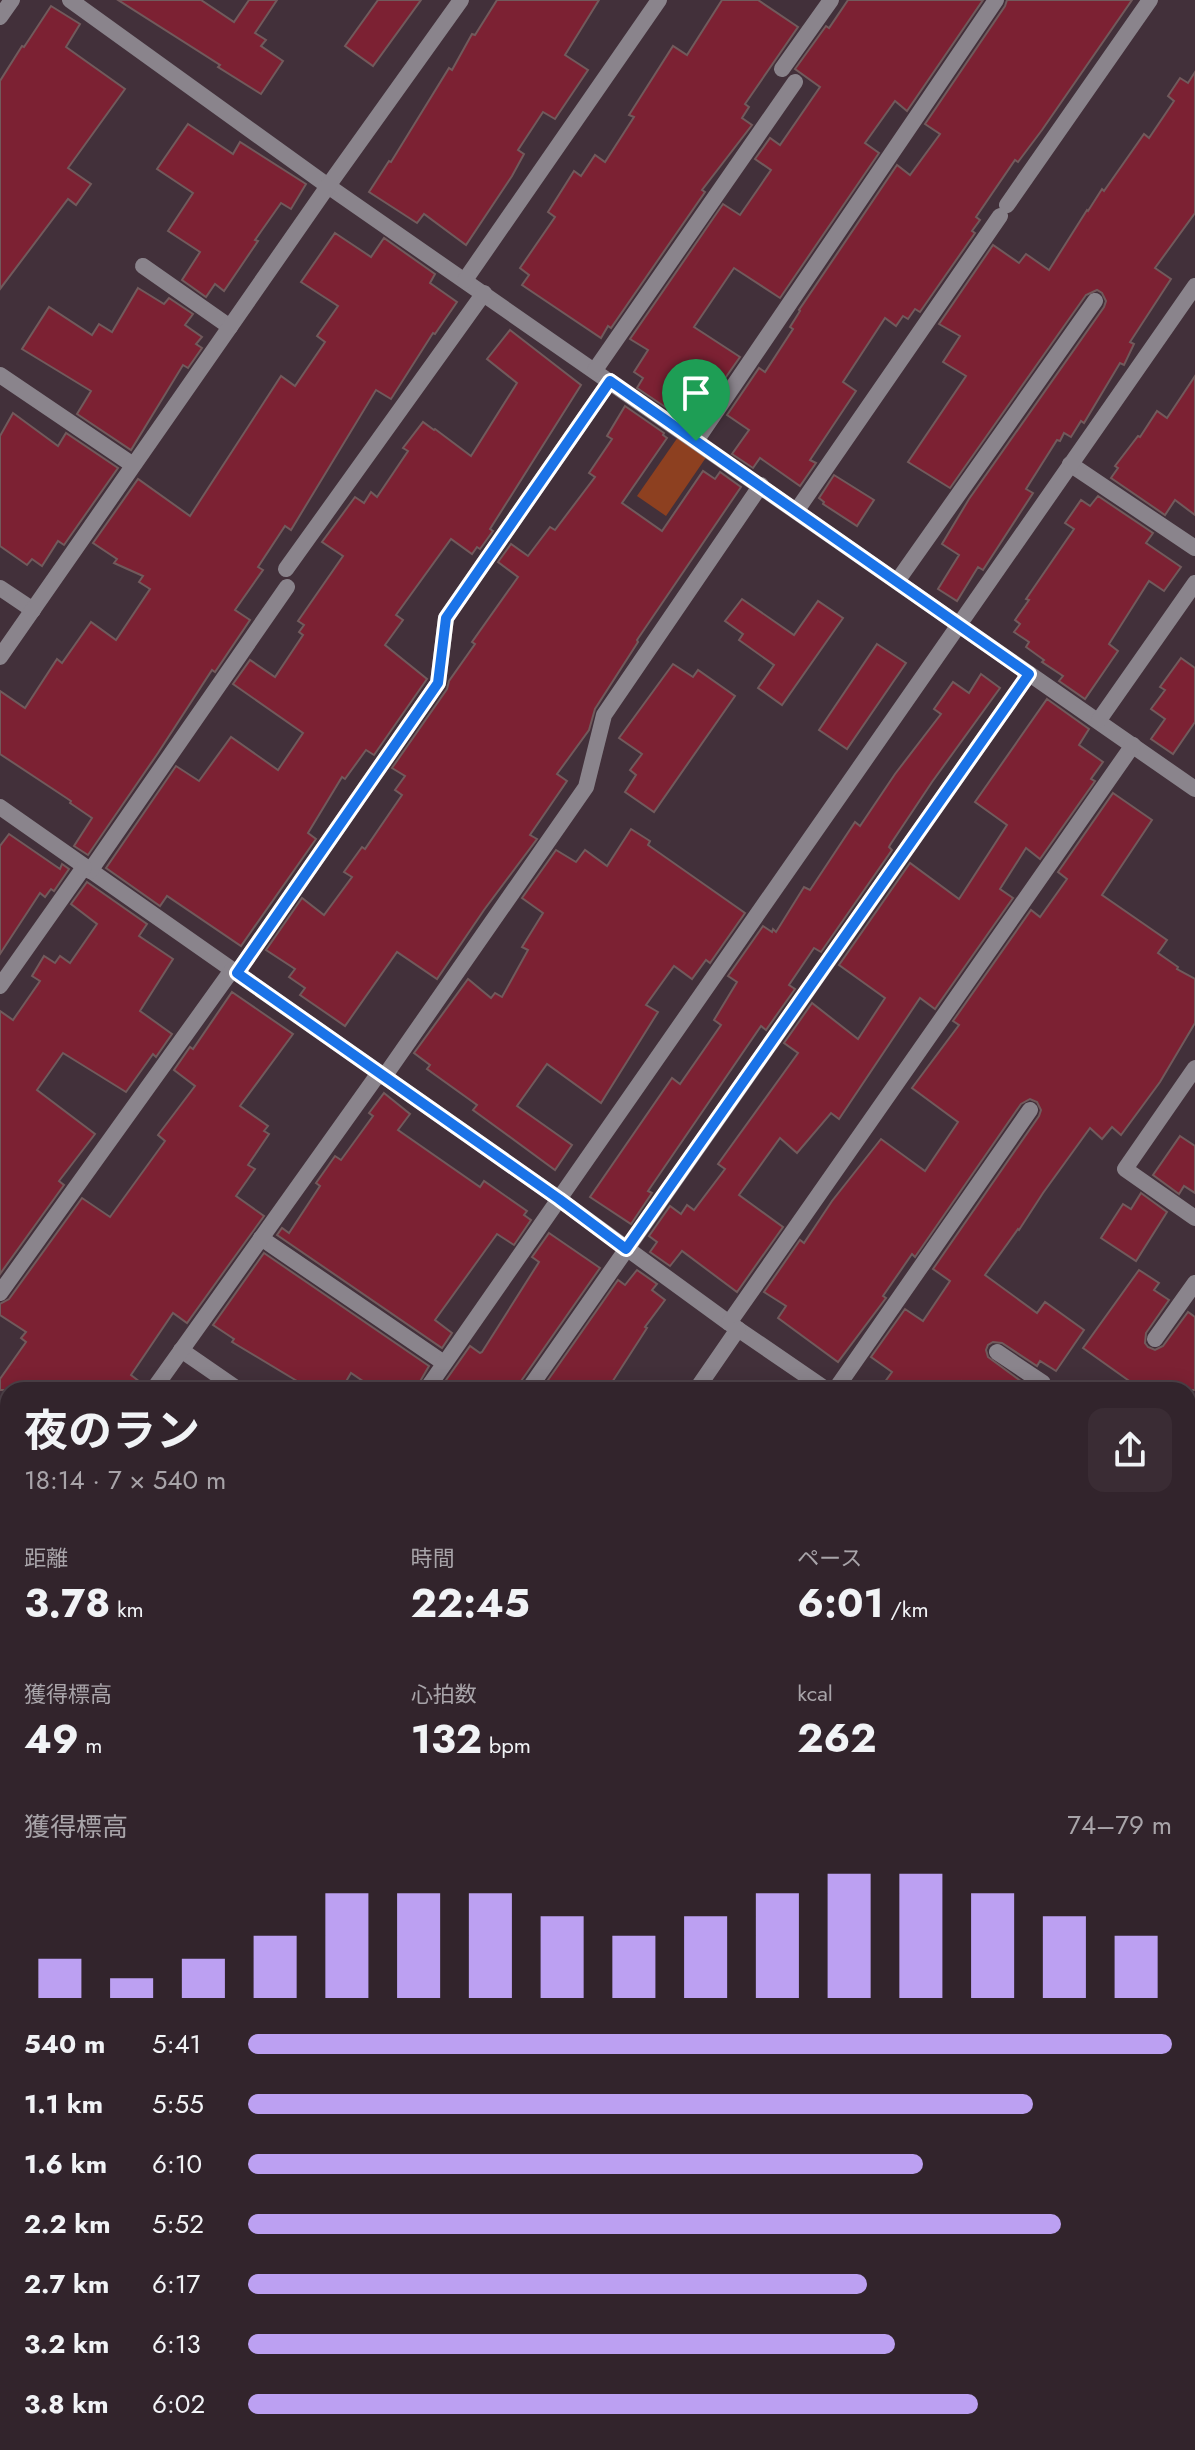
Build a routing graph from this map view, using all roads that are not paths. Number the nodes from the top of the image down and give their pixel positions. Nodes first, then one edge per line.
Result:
1 (12, 0) edge
2 (70, 0) edge
3 (461, 0) edge
4 (659, 0) edge
5 (831, 0) edge
6 (996, 0) edge
7 (1150, 0) edge
8 (0, 17) edge
9 (782, 69) dead end
10 (795, 82) dead end
11 (328, 186) junction
12 (143, 266) dead end
13 (465, 280) junction
14 (1195, 286) edge
15 (484, 293) junction
16 (1095, 301) dead end
17 (230, 327) junction
18 (595, 370) junction
19 (0, 375) edge
20 (610, 381) junction
21 (696, 441) junction
22 (1070, 464) junction
23 (133, 465) junction
24 (761, 485) junction
25 (797, 510) junction
26 (1195, 548) edge
27 (286, 569) dead end
28 (898, 580) junction
29 (1195, 583) edge
30 (287, 587) dead end
31 (0, 588) edge
32 (33, 610) junction
33 (958, 623) junction
34 (0, 657) edge
35 (1029, 674) junction
36 (1099, 720) junction
37 (1133, 745) junction
38 (1195, 789) edge
39 (0, 807) edge
40 (87, 869) junction
41 (235, 972) junction
42 (0, 986) edge
43 (1195, 1068) edge
44 (382, 1075) junction
45 (1030, 1110) dead end
46 (559, 1199) junction
47 (1195, 1218) edge
48 (261, 1238) junction
49 (626, 1249) junction
50 (1195, 1283) edge
51 (0, 1293) edge
52 (734, 1326) junction
53 (1155, 1339) dead end
54 (181, 1350) junction
55 (997, 1352) dead end
56 (444, 1363) junction
57 (159, 1382) edge
58 (227, 1382) edge
59 (431, 1382) edge
60 (534, 1382) edge
61 (701, 1382) edge
62 (815, 1382) edge
63 (841, 1382) edge
64 (1042, 1382) edge

1 - 8 street
2 - 11 street
3 - 11 street
4 - 13 street
5 - 9 street
6 - 21 street
7 - 25 street
10 - 18 street
11 - 13 street
11 - 17 street
12 - 17 street
13 - 15 street
14 - 22 street
15 - 18 street
15 - 27 street
16 - 28 street
17 - 23 street
18 - 20 street
19 - 23 street
20 - 21 street
20 - 41 street
21 - 24 street
22 - 26 street
22 - 33 street
23 - 32 street
24 - 25 street
24 - 44 street
25 - 28 street
28 - 33 street
29 - 36 street
30 - 40 street
31 - 32 street
32 - 34 street
33 - 35 street
33 - 46 street
35 - 36 street
35 - 49 street
36 - 37 street
37 - 38 street
37 - 52 street
39 - 40 street
40 - 41 street
40 - 42 street
41 - 44 street
41 - 51 street
43 - 47 street
44 - 46 street
44 - 48 street
45 - 63 street
46 - 49 street
46 - 56 street
48 - 54 street
48 - 56 street
49 - 52 street
49 - 60 street
50 - 53 street
52 - 61 street
52 - 62 street
54 - 57 street
54 - 58 street
55 - 64 street
56 - 59 street

